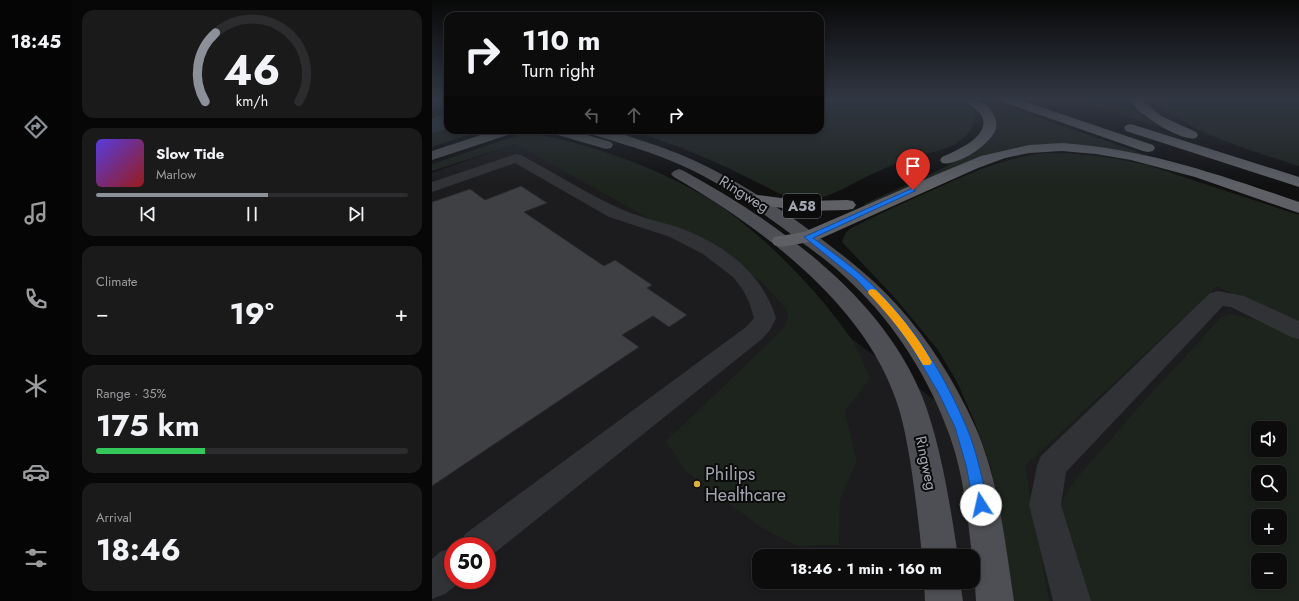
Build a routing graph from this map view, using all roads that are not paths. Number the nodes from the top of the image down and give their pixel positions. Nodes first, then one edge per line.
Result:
1 (989, 128) edge
2 (1090, 128) edge
3 (1132, 128) edge
4 (1174, 128) edge
5 (483, 134) edge
6 (498, 134) edge
7 (569, 134) edge
8 (604, 134) edge
9 (432, 154) edge
10 (1299, 181) edge
11 (432, 187) edge
12 (1299, 199) edge
13 (758, 200) junction
14 (847, 205) junction
15 (1299, 208) edge
16 (794, 235) junction
17 (1299, 331) edge
18 (490, 537) edge
19 (939, 549) edge
20 (444, 572) edge
21 (432, 581) edge
22 (943, 589) edge
23 (944, 601) edge
24 (995, 601) edge
25 (1072, 601) edge

1 - 14 highway, A58
2 - 12 highway
3 - 10 highway
4 - 10 highway
5 - 9 main road
6 - 9 main road
7 - 16 main road, Ringweg
8 - 13 main road, Ringweg
11 - 18 street
13 - 14 highway, A58
13 - 16 main road, Ringweg
14 - 16 highway, A58
15 - 16 highway, A58
16 - 19 main road, Ringweg
16 - 24 main road, Ringweg
17 - 25 street
20 - 21 street
22 - 23 main road

